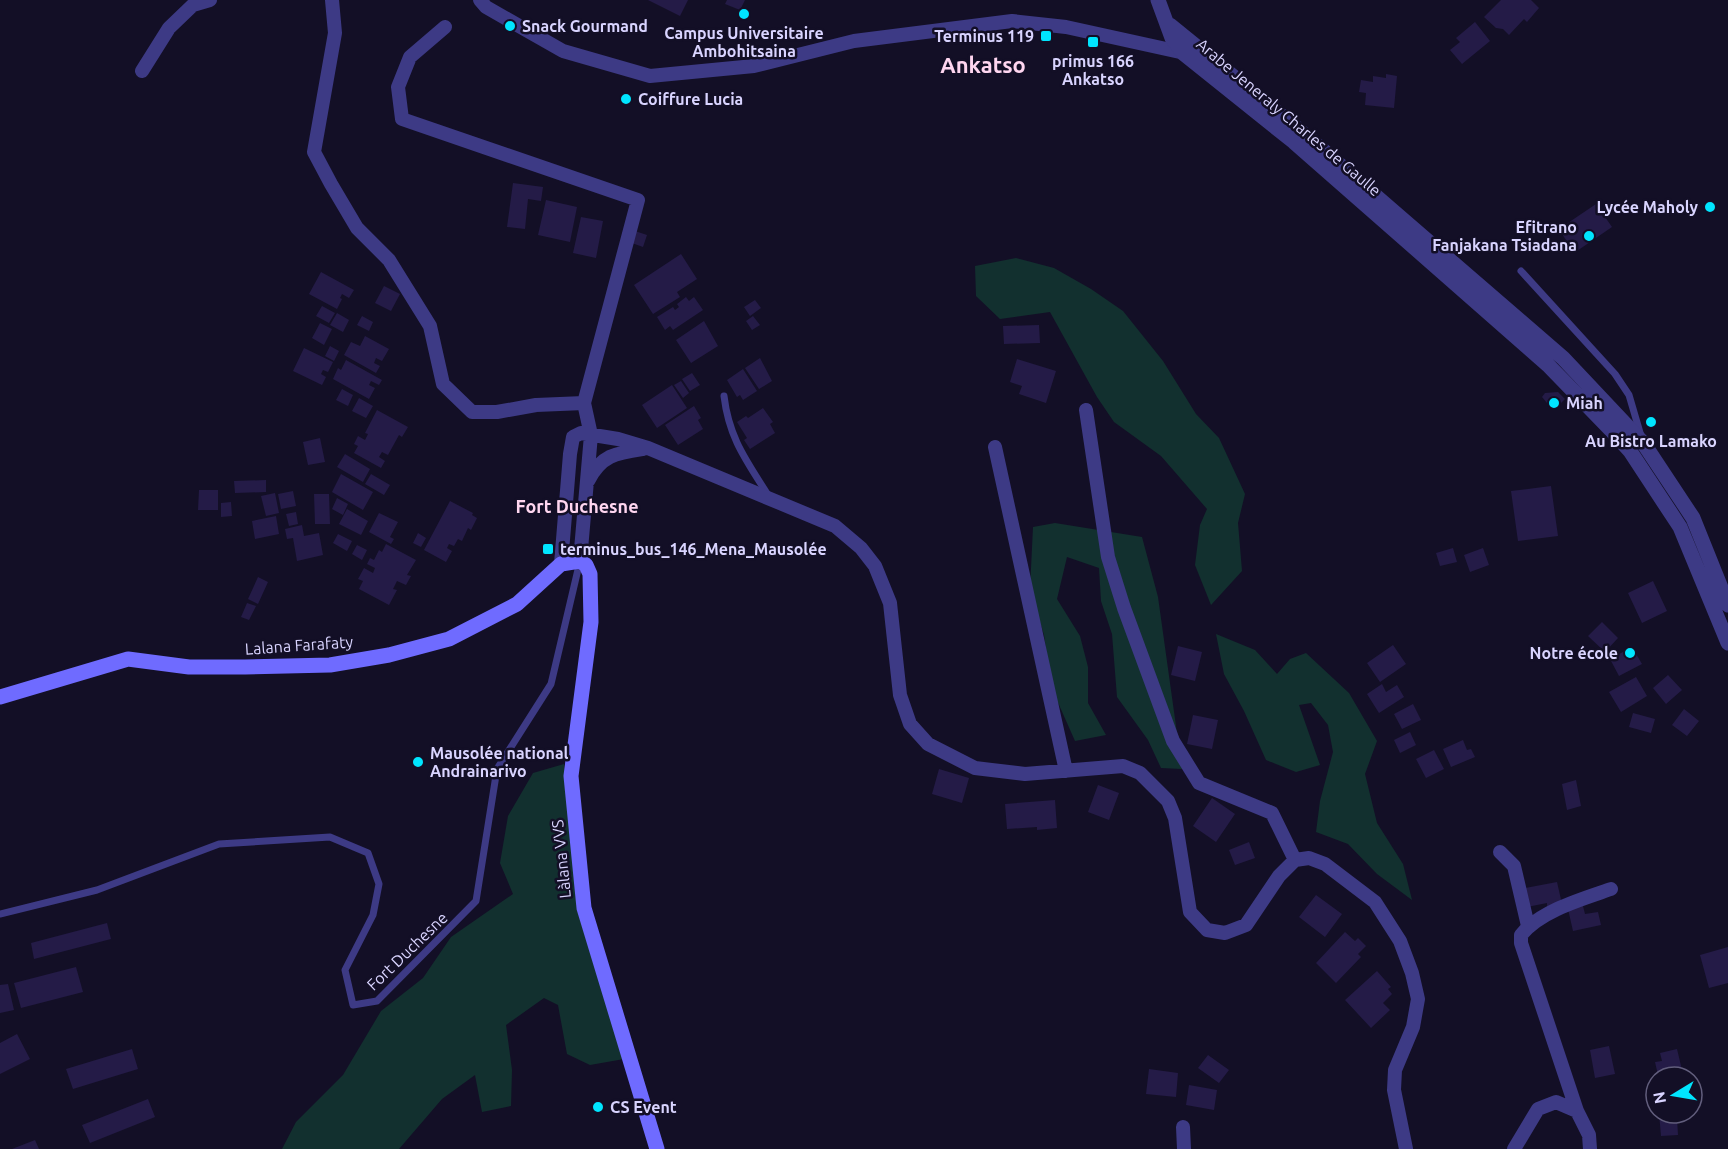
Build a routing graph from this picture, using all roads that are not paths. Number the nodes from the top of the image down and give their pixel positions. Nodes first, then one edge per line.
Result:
1 (210, 0) edge
2 (332, 0) edge
3 (480, 0) edge
4 (1158, 0) edge
5 (1165, 21) junction
6 (445, 27) dead end
7 (1184, 54) junction
8 (1211, 58) junction
9 (142, 70) dead end
10 (1521, 272) dead end
11 (724, 396) dead end
12 (584, 403) junction
13 (1086, 411) dead end
14 (591, 435) junction
15 (1644, 444) junction
16 (995, 447) dead end
17 (648, 448) junction
18 (586, 483) junction
19 (771, 500) junction
20 (580, 561) junction
21 (561, 564) junction
22 (1728, 605) edge
23 (1728, 643) edge
24 (0, 697) edge
25 (1066, 771) junction
26 (1500, 852) dead end
27 (1295, 860) junction
28 (1611, 889) dead end
29 (0, 914) edge
30 (1528, 926) junction
31 (1576, 1111) junction
32 (1183, 1127) dead end
33 (657, 1149) edge
34 (1184, 1149) edge
35 (1406, 1149) edge
36 (1514, 1149) edge
37 (1590, 1149) edge

1 - 9 street
2 - 12 street
3 - 7 street
4 - 5 street
5 - 7 street, Arabe Jeneraly Charles de Gaulle
5 - 8 street, Arabe Jeneraly Charles de Gaulle
6 - 12 street
7 - 8 street
7 - 23 street, Arabe Jeneraly Charles de Gaulle
8 - 15 street, Arabe Jeneraly Charles de Gaulle
10 - 15 lane
11 - 19 lane
12 - 14 street
13 - 27 street
14 - 17 street
14 - 18 street
14 - 21 street
15 - 22 street, Arabe Jeneraly Charles de Gaulle
16 - 25 street
17 - 18 street
17 - 19 street
18 - 20 street
19 - 25 street
20 - 21 main road
20 - 29 lane, Fort Duchesne
20 - 33 main road, Làlana VVS
21 - 24 main road, Lalana Farafaty
25 - 27 street
26 - 30 street
27 - 35 street
28 - 30 street
30 - 31 street
31 - 36 street
31 - 37 street
32 - 34 street

